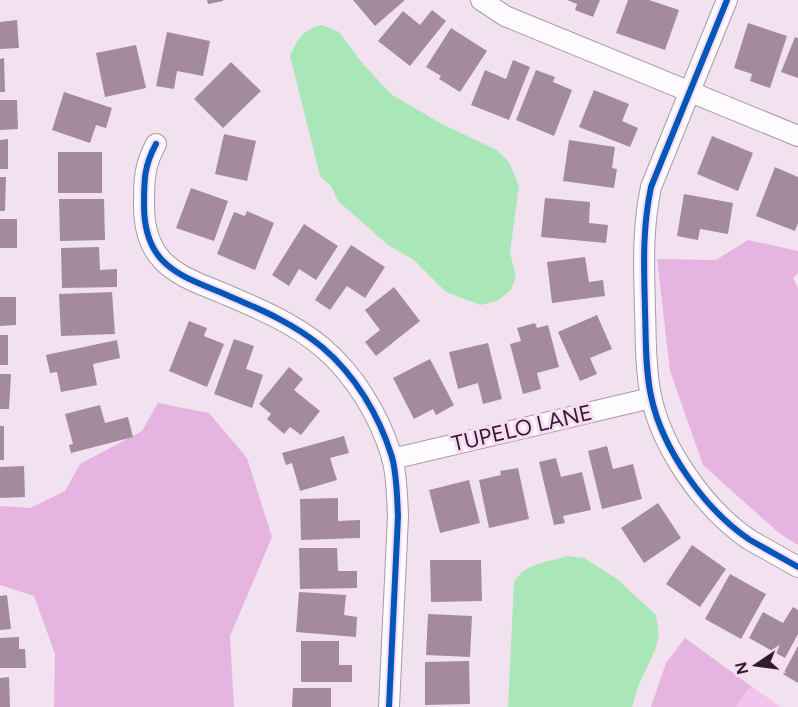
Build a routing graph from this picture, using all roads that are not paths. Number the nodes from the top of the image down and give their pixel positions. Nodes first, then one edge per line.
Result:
1 (481, 0) edge
2 (727, 0) edge
3 (689, 91) junction
4 (798, 136) edge
5 (156, 144) dead end
6 (651, 398) junction
7 (392, 459) junction
8 (798, 567) edge
9 (389, 707) edge

1 - 3 street
2 - 3 street
3 - 4 street
3 - 6 street
5 - 7 street
6 - 7 street, TUPELO LANE
6 - 8 street
7 - 9 street

